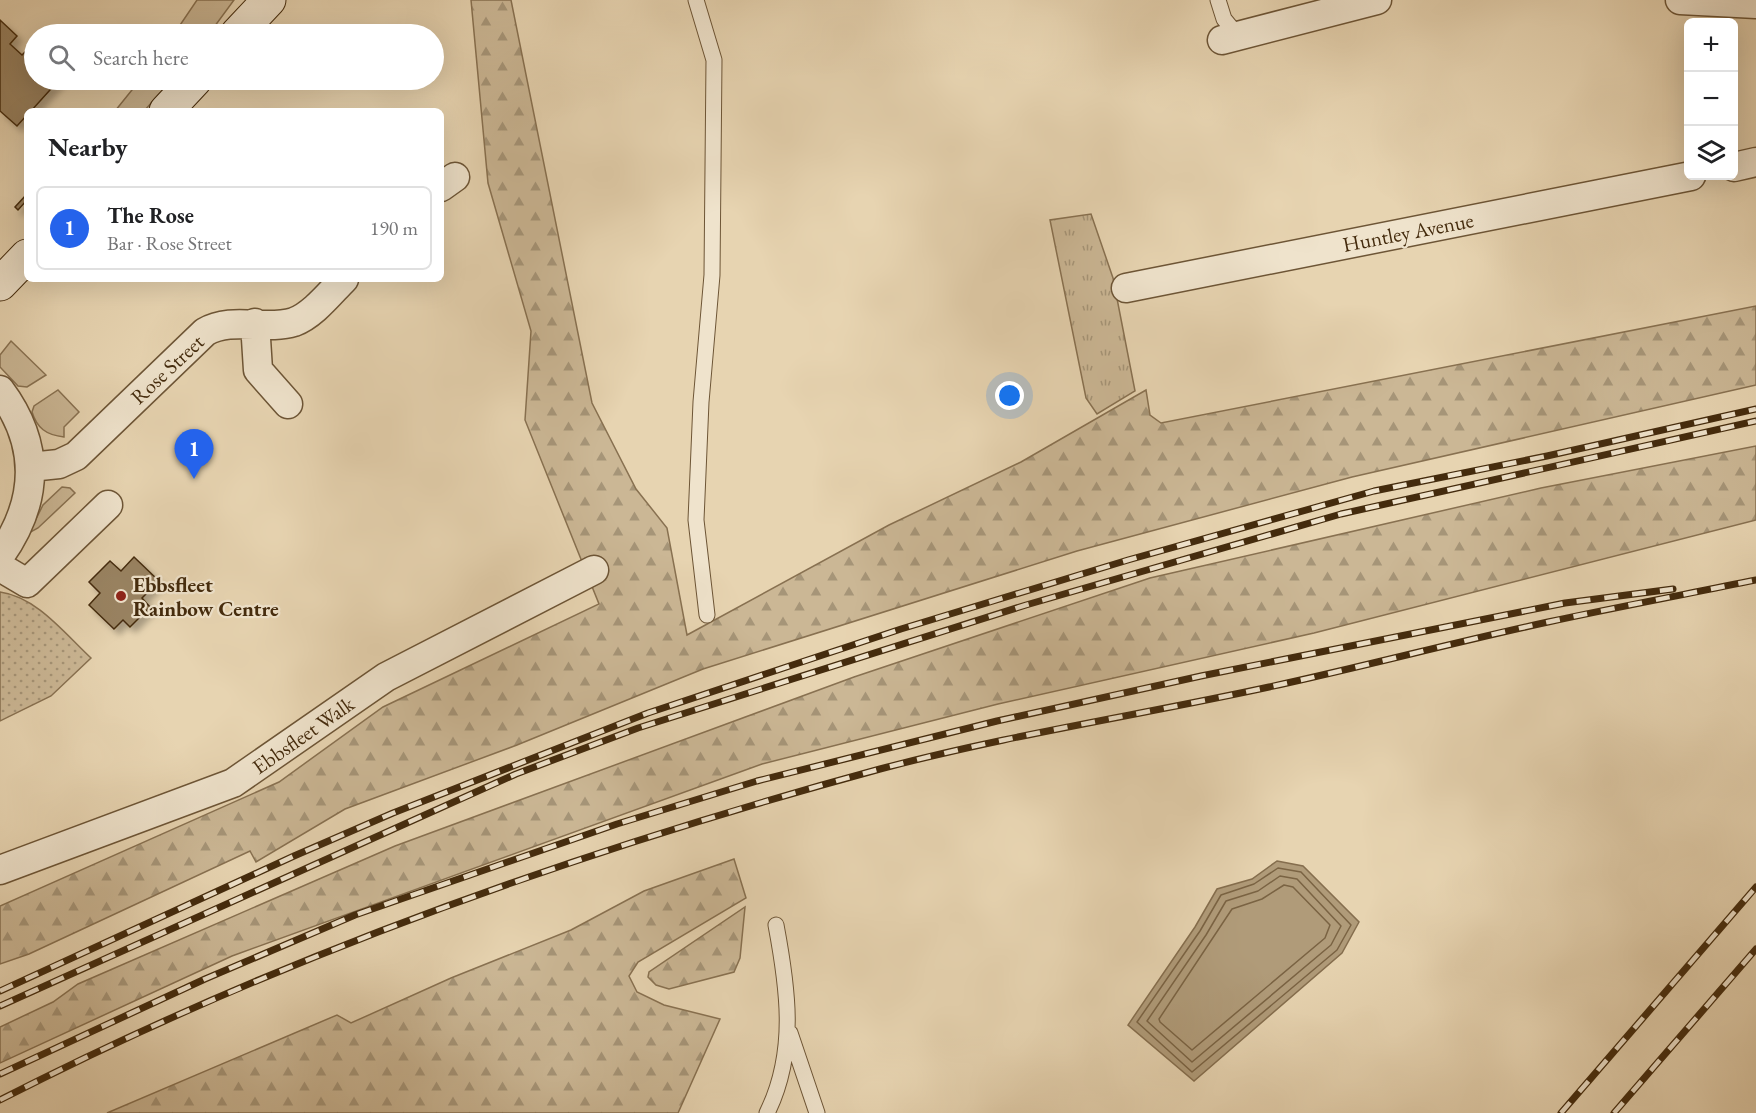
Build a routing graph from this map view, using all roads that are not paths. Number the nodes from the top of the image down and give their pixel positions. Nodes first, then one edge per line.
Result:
1 (269, 0) edge
2 (696, 0) edge
3 (1218, 0) edge
4 (1377, 0) edge
5 (1680, 0) edge
6 (1756, 4) edge
7 (246, 24) edge
8 (1230, 38) joint
9 (186, 90) edge
10 (169, 108) edge
11 (1756, 162) edge
12 (1738, 166) edge
13 (1684, 177) edge
14 (24, 259) edge
15 (341, 282) edge
16 (0, 284) edge
17 (1126, 288) dead end
18 (255, 323) junction
19 (0, 390) edge
20 (288, 404) dead end
21 (30, 467) junction
22 (108, 505) dead end
23 (0, 556) edge
24 (0, 567) edge
25 (594, 570) dead end
26 (707, 615) dead end
27 (0, 870) edge
28 (776, 925) dead end
29 (789, 1030) junction
30 (767, 1113) edge
31 (817, 1113) edge

1 - 7 main road
2 - 26 lane
3 - 8 lane
4 - 8 street
5 - 6 street
9 - 10 main road
11 - 12 street
13 - 17 street, Huntley Avenue
14 - 16 main road
15 - 18 street, Rose Street
18 - 20 street
18 - 21 street, Rose Street
19 - 21 street
21 - 23 street
22 - 24 street
25 - 27 street, Ebbsfleet Walk
28 - 29 lane
29 - 30 lane
29 - 31 lane

